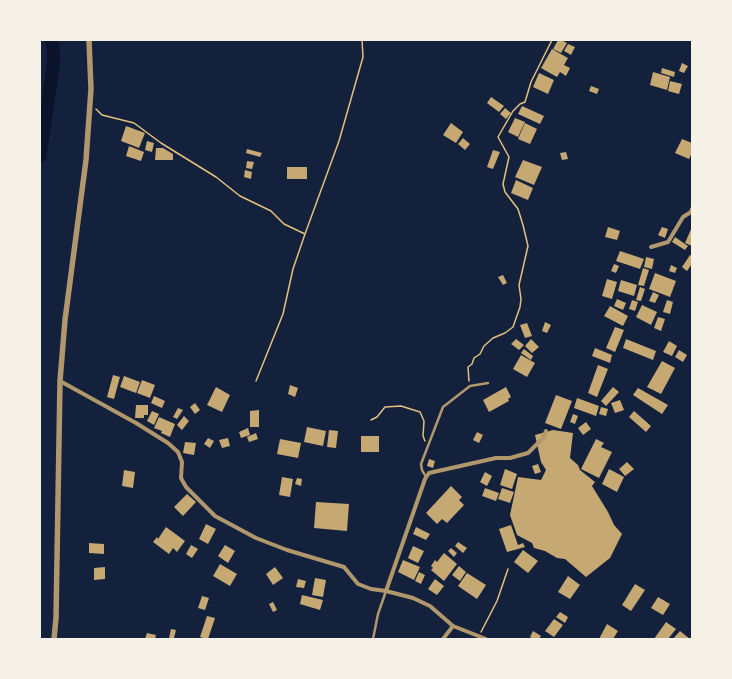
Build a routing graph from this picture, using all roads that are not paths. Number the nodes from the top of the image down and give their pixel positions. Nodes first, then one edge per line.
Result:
1 (89, 40) edge
2 (692, 209) edge
3 (651, 247) dead end
4 (60, 381) junction
5 (488, 383) dead end
6 (546, 431) dead end
7 (426, 477) junction
8 (386, 591) junction
9 (453, 626) junction
10 (54, 639) edge
11 (373, 639) edge
12 (443, 639) edge
13 (486, 639) edge

1 - 4 street
2 - 3 street
4 - 8 street
4 - 10 street
5 - 7 lane
6 - 7 street
7 - 8 street
8 - 9 street
8 - 11 lane
9 - 12 street
9 - 13 street

